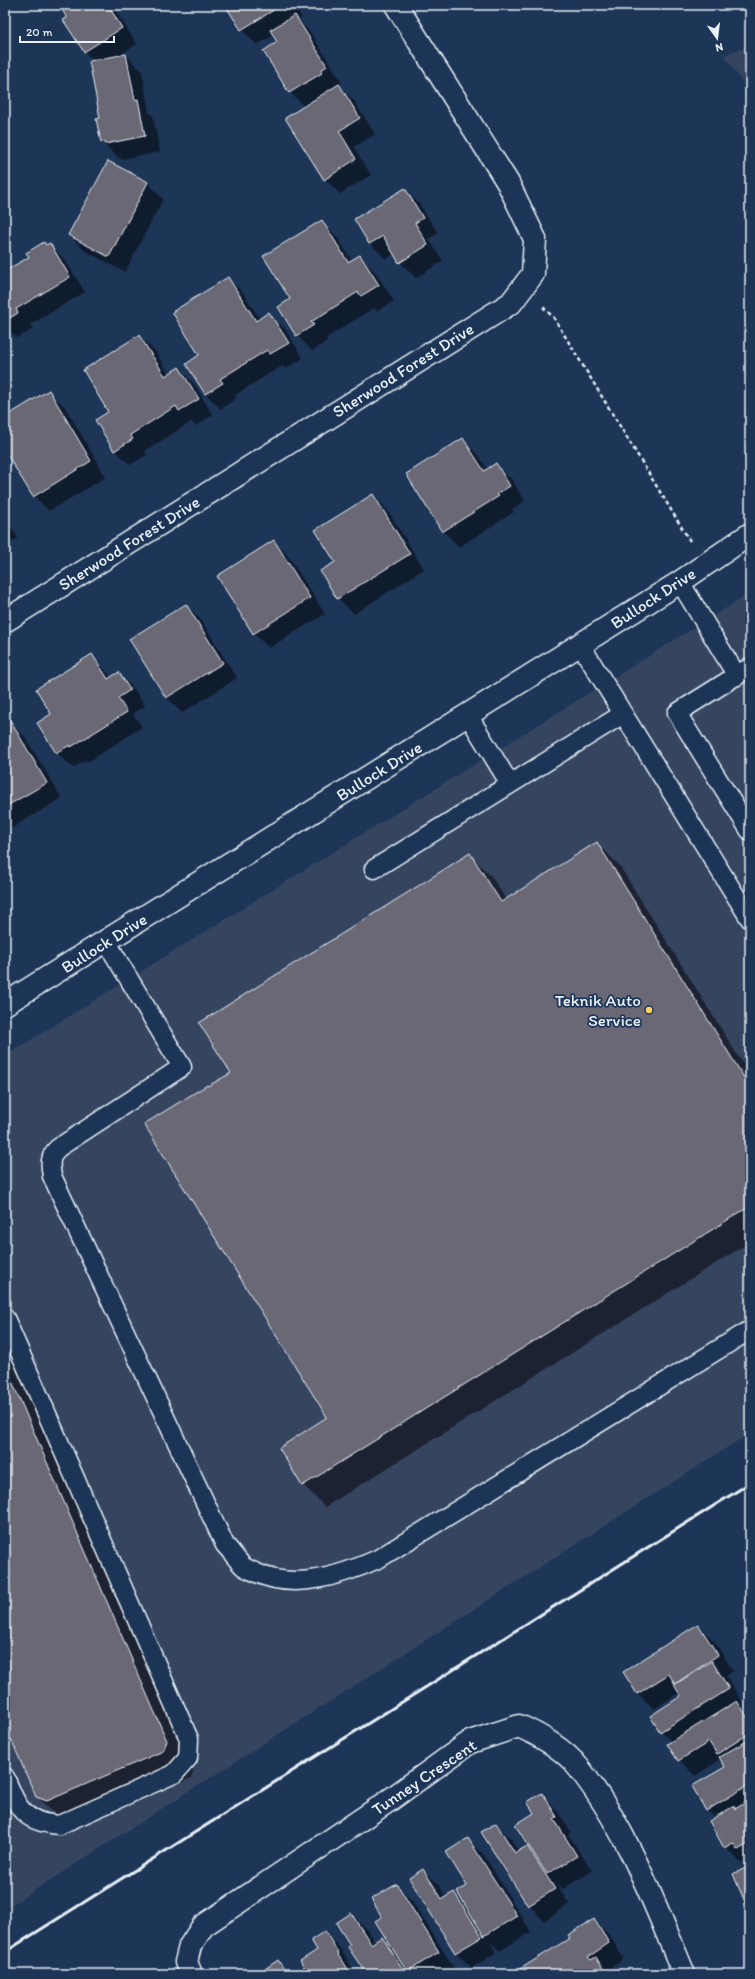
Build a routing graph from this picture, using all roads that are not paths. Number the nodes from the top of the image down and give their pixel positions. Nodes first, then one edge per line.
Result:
1 (396, 5) edge
2 (750, 534) edge
3 (680, 582) junction
4 (5, 621) edge
5 (580, 644) junction
6 (743, 672) edge
7 (623, 714) junction
8 (468, 715) junction
9 (510, 784) junction
10 (750, 831) edge
11 (374, 869) dead end
12 (750, 919) edge
13 (106, 941) junction
14 (5, 1004) edge
15 (5, 1318) edge
16 (750, 1330) edge
17 (5, 1777) edge
18 (191, 1974) edge
19 (684, 1974) edge

1 - 4 street, Sherwood Forest Drive
2 - 3 street, Bullock Drive
3 - 5 street, Bullock Drive
3 - 6 lane
5 - 7 lane
5 - 8 street, Bullock Drive
6 - 10 lane
7 - 9 lane
7 - 12 lane
8 - 9 lane
8 - 13 street, Bullock Drive
9 - 11 lane
13 - 14 street, Bullock Drive
13 - 16 lane
15 - 17 lane
18 - 19 street, Tunney Crescent

